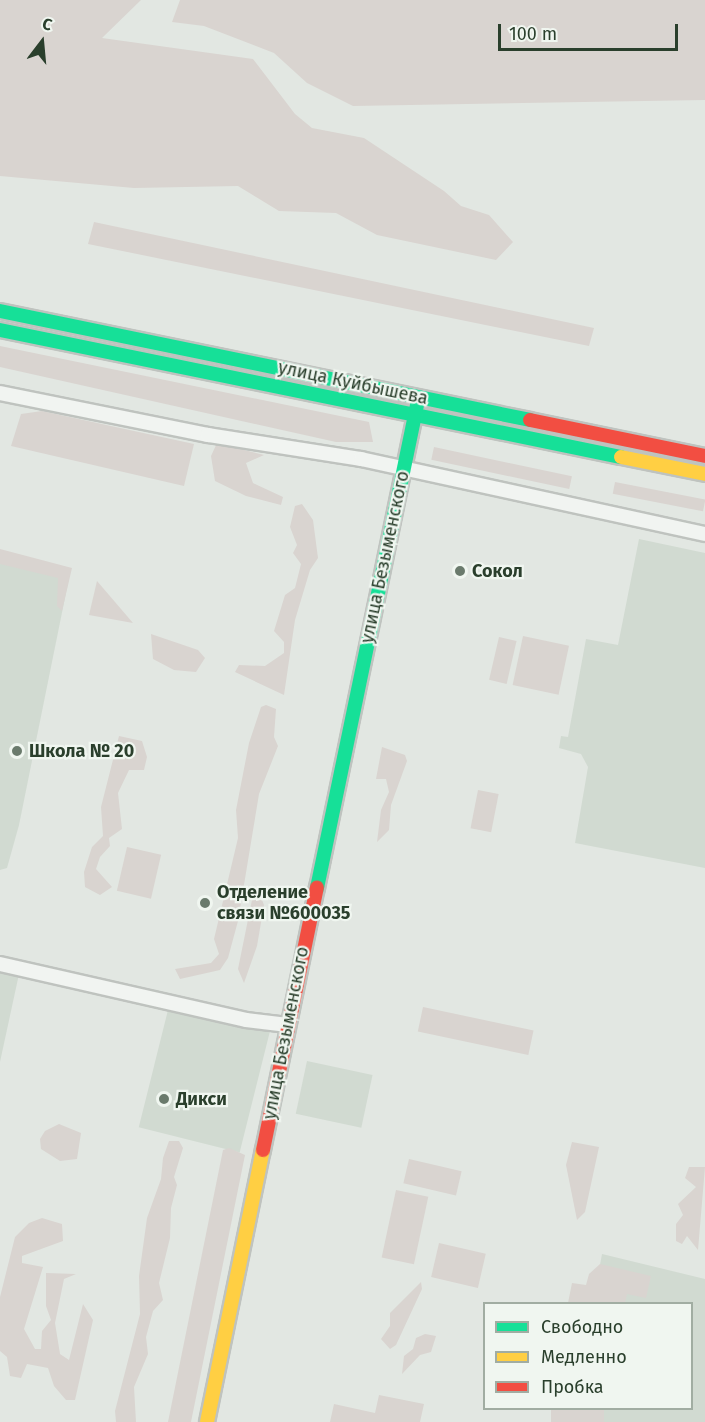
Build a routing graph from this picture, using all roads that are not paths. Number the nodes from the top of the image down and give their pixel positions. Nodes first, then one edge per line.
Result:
1 (0, 311) edge
2 (0, 330) edge
3 (0, 393) edge
4 (418, 397) junction
5 (415, 414) junction
6 (705, 456) edge
7 (404, 468) junction
8 (705, 474) edge
9 (705, 534) edge
10 (0, 964) edge
11 (288, 1025) junction
12 (207, 1422) edge

1 - 4 main road, улица Куйбышева
2 - 5 main road, улица Куйбышева
3 - 7 street
4 - 5 main road, улица Безыменского
4 - 6 main road, улица Куйбышева
5 - 7 main road, улица Безыменского
5 - 8 main road, улица Куйбышева
7 - 9 street
7 - 11 main road, улица Безыменского
10 - 11 street
11 - 12 main road, улица Безыменского

